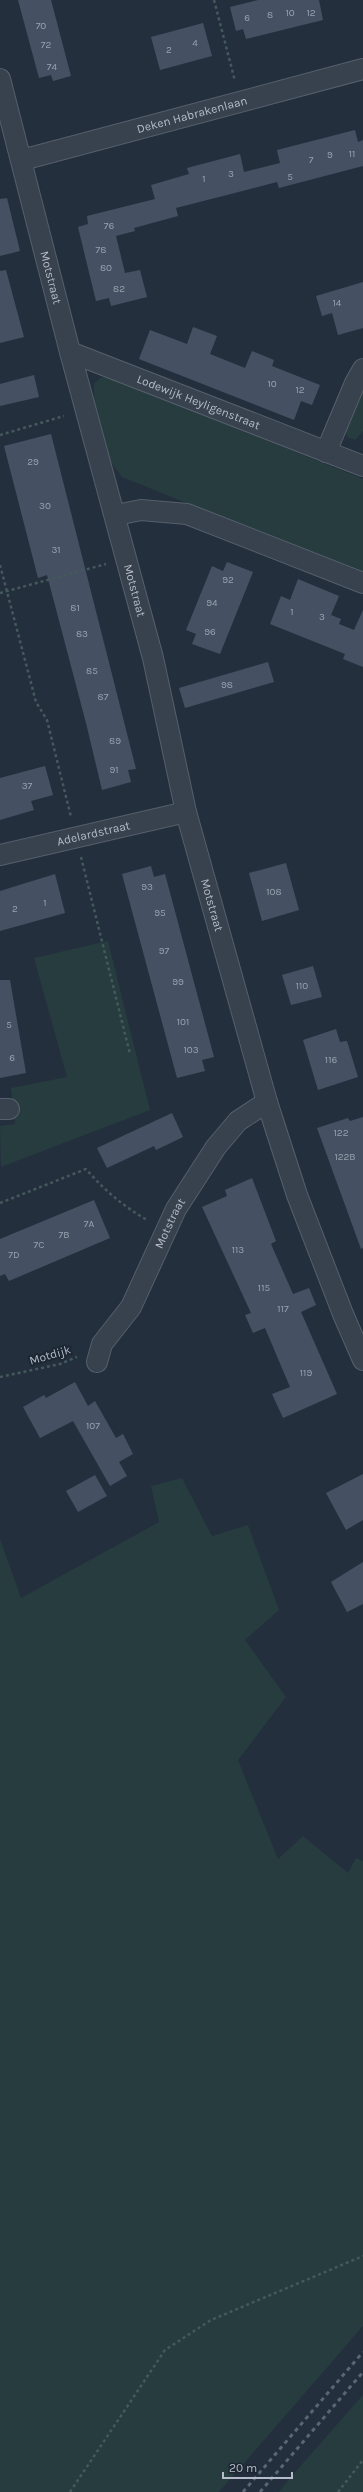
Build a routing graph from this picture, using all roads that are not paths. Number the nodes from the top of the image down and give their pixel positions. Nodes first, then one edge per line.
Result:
1 (363, 69) edge
2 (0, 79) edge
3 (22, 160) junction
4 (70, 352) junction
5 (363, 369) edge
6 (326, 452) junction
7 (362, 463) edge
8 (116, 515) junction
9 (363, 583) edge
10 (186, 812) junction
11 (0, 855) edge
12 (267, 1102) junction
13 (99, 1353) road end
14 (363, 1360) edge

1 - 3 street, Deken Habrakenlaan
2 - 3 street, Motstraat
3 - 4 street, Motstraat
4 - 6 street, Lodewijk Heyligenstraat
4 - 8 street, Motstraat
5 - 6 street
6 - 7 street, Lodewijk Heyligenstraat
8 - 9 street
8 - 10 street, Motstraat
10 - 11 street, Adelardstraat
10 - 12 street, Motstraat
12 - 13 street, Motstraat
12 - 14 street, Motstraat

